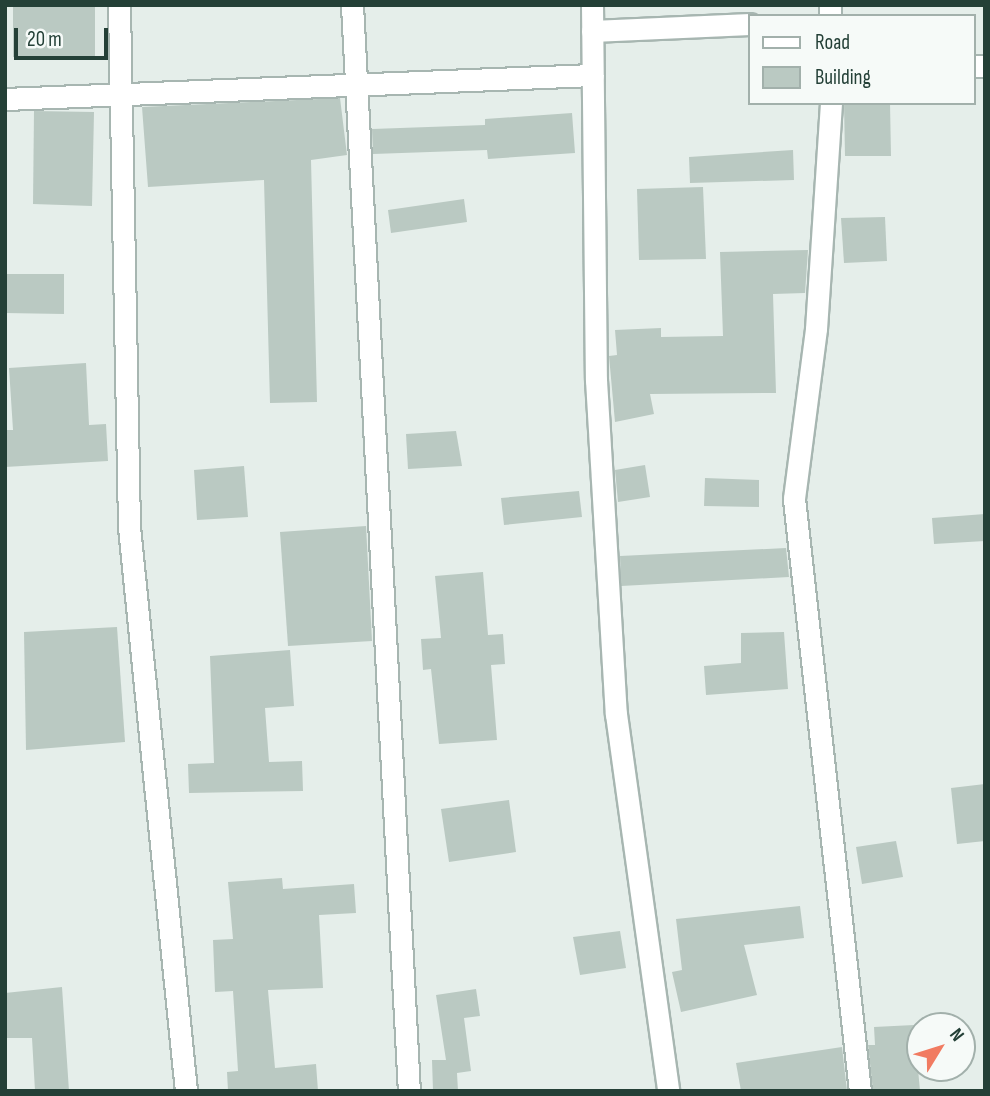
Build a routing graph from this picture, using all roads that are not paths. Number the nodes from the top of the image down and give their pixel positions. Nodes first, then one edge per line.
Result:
1 (119, 5) edge
2 (352, 5) edge
3 (592, 5) edge
4 (748, 24) edge
5 (592, 31) junction
6 (593, 75) junction
7 (356, 83) junction
8 (121, 92) junction
9 (5, 99) edge
10 (831, 105) edge
11 (187, 1091) edge
12 (409, 1091) edge
13 (668, 1091) edge
14 (860, 1091) edge

1 - 8 street
2 - 7 street
3 - 5 street
4 - 5 street
5 - 6 street
6 - 7 street
6 - 13 street
7 - 8 street
7 - 12 street
8 - 9 street
8 - 11 street
10 - 14 street

